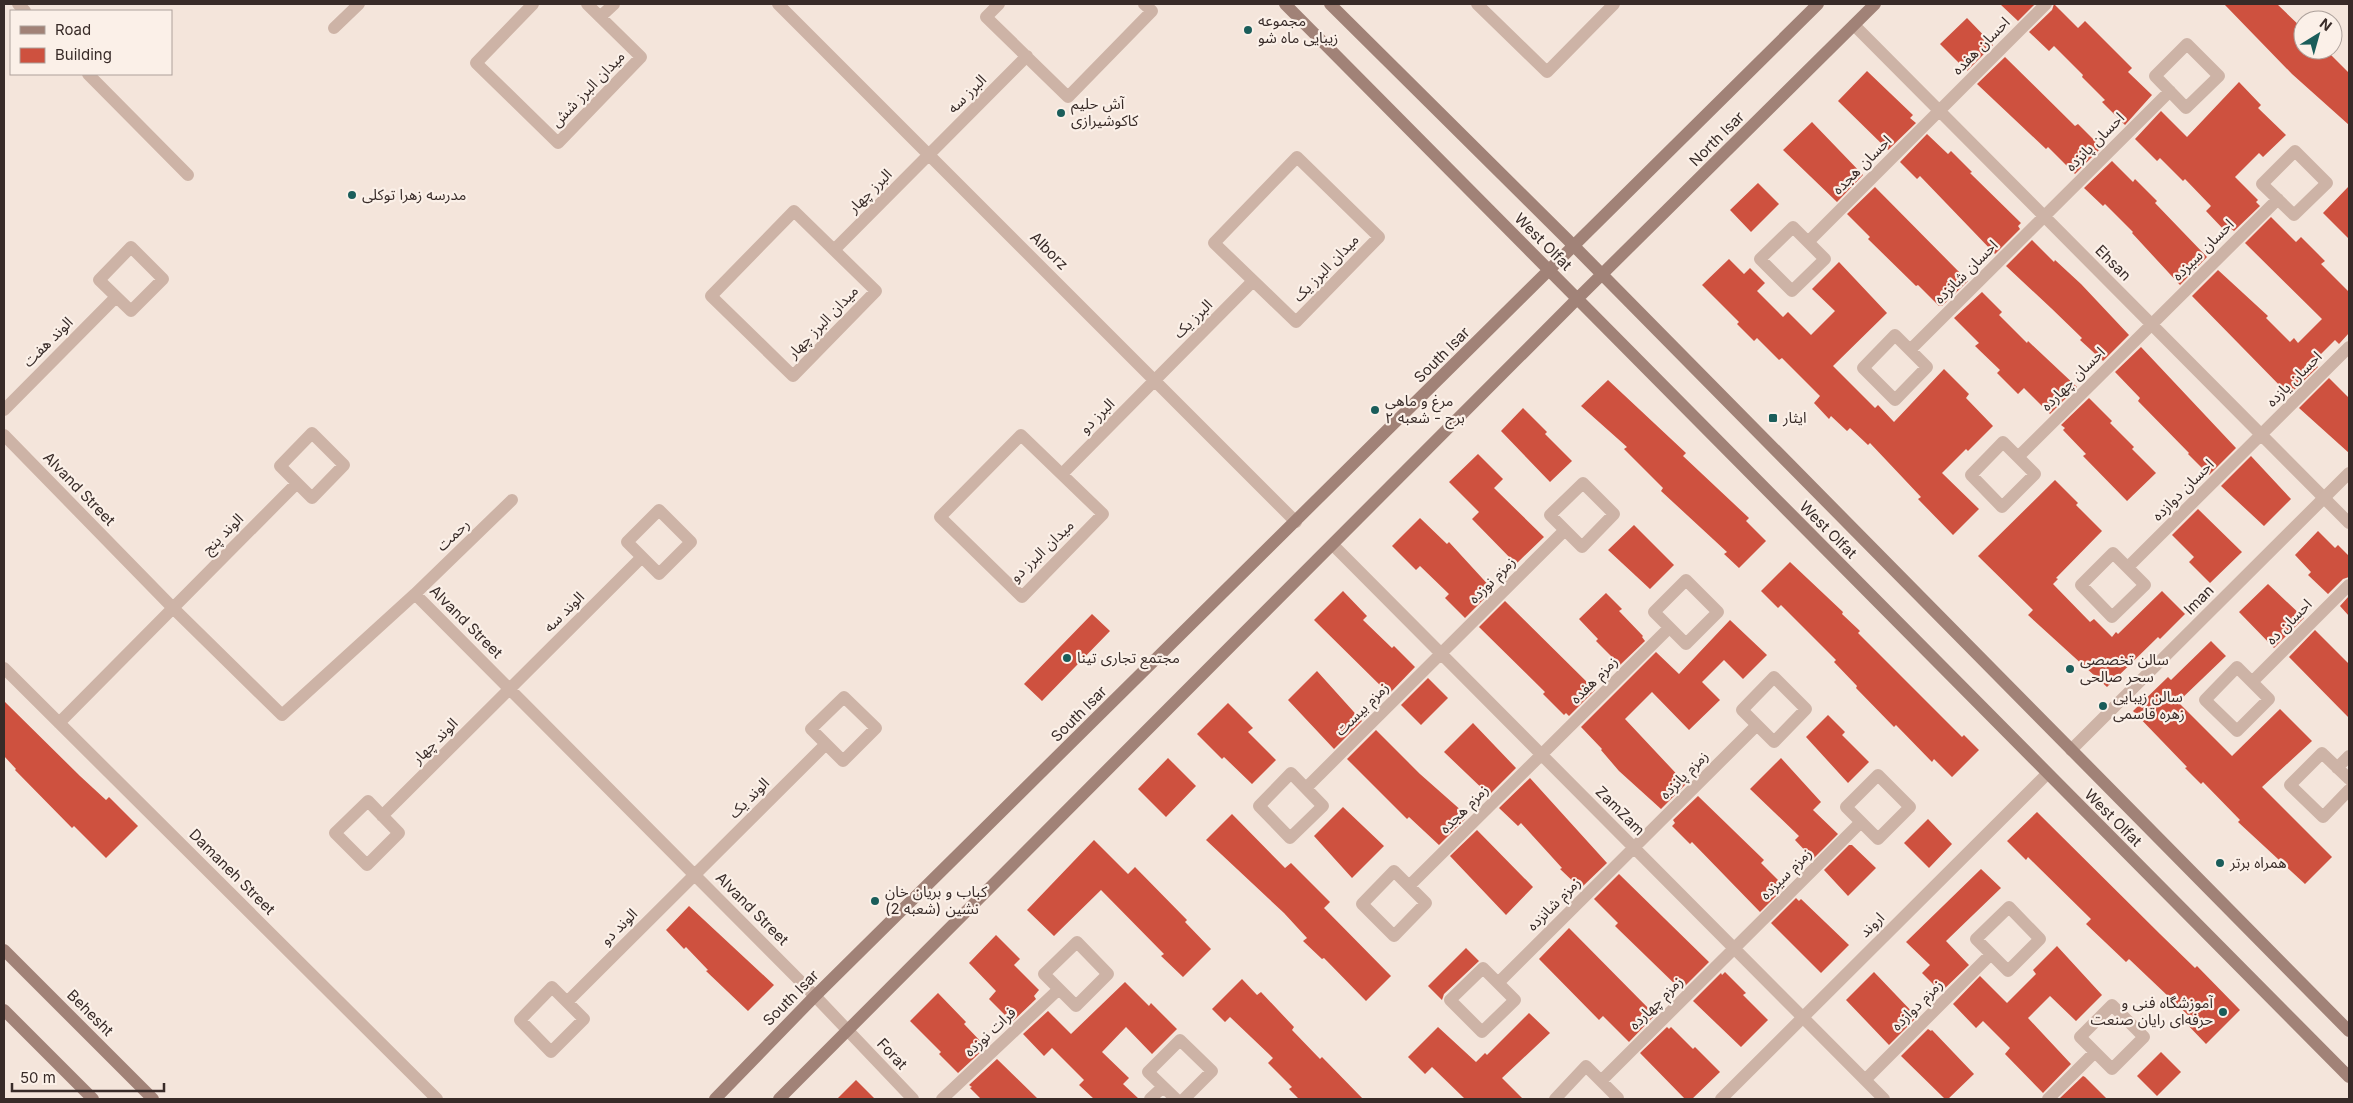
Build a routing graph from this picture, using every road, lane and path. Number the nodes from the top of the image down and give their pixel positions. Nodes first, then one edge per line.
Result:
1 (359, 4) edge
2 (533, 4) edge
3 (586, 4) edge
4 (614, 4) edge
5 (778, 4) edge
6 (999, 4) edge
7 (1144, 4) edge
8 (1285, 4) edge
9 (1330, 4) edge
10 (1477, 4) edge
11 (1614, 4) edge
12 (1818, 4) edge
13 (1875, 4) edge
14 (2046, 4) edge
15 (600, 17) junction
16 (1854, 25) junction
17 (334, 28) dead end
18 (1027, 56) junction
19 (89, 75) edge
20 (2170, 91) junction
21 (1939, 111) junction
22 (929, 155) junction
23 (188, 175) dead end
24 (2278, 199) junction
25 (2044, 216) junction
26 (1808, 242) junction
27 (1573, 245) junction
28 (834, 250) junction
29 (1549, 271) junction
30 (1602, 276) junction
31 (1253, 281) junction
32 (116, 297) junction
33 (1577, 299) junction
34 (2151, 324) junction
35 (2349, 347) edge
36 (1910, 350) junction
37 (1155, 380) junction
38 (4, 410) edge
39 (2261, 434) junction
40 (4, 435) edge
41 (2018, 457) junction
42 (2349, 473) edge
43 (1062, 474) junction
44 (297, 483) junction
45 (2324, 498) junction
46 (512, 500) dead end
47 (1296, 522) junction
48 (2349, 523) edge
49 (1565, 530) junction
50 (1333, 545) junction
51 (642, 557) junction
52 (2128, 568) junction
53 (2349, 585) edge
54 (415, 594) junction
55 (173, 608) junction
56 (1669, 628) junction
57 (1441, 654) junction
58 (4, 668) edge
59 (2252, 682) junction
60 (510, 689) junction
61 (59, 723) junction
62 (1757, 725) junction
63 (826, 744) junction
64 (2071, 750) junction
65 (1541, 755) junction
66 (2349, 756) edge
67 (2338, 768) junction
68 (2047, 774) junction
69 (2349, 779) edge
70 (1306, 788) junction
71 (2349, 790) edge
72 (382, 816) junction
73 (1861, 822) junction
74 (1634, 848) junction
75 (695, 875) junction
76 (1409, 886) junction
77 (1734, 948) junction
78 (4, 950) edge
79 (1991, 954) junction
80 (1498, 983) junction
81 (1059, 989) junction
82 (815, 996) junction
83 (567, 1002) junction
84 (4, 1010) edge
85 (1802, 1018) junction
86 (848, 1031) junction
87 (2349, 1031) edge
88 (2095, 1052) junction
89 (2349, 1077) edge
90 (1865, 1080) junction
91 (1601, 1081) junction
92 (1163, 1087) junction
93 (93, 1099) edge
94 (153, 1099) edge
95 (437, 1099) edge
96 (715, 1099) edge
97 (779, 1099) edge
98 (913, 1099) edge
99 (942, 1099) edge
100 (1150, 1099) edge
101 (1176, 1099) edge
102 (1184, 1099) edge
103 (1555, 1099) edge
104 (1617, 1099) edge
105 (1721, 1099) edge
106 (1884, 1099) edge
107 (2048, 1099) edge

1 - 17 street
2 - 15 street, میدان البرز شش
3 - 15 street, میدان البرز شش
4 - 15 street
5 - 22 street, Alborz
6 - 18 street
7 - 18 street
8 - 29 main road, West Olfat
9 - 27 main road, West Olfat
10 - 11 street
12 - 27 main road, North Isar
13 - 16 main road
14 - 21 street, احسان هفده
16 - 21 street, Ehsan
16 - 30 main road, North Isar
18 - 22 street, البرز سه
19 - 23 street
20 - 20 street
20 - 25 street, احسان پانزده
21 - 25 street, Ehsan
21 - 26 street, احسان هجده
22 - 28 street, البرز چهار
22 - 37 street, Alborz
24 - 24 street
24 - 34 street, احسان سیزده
25 - 34 street, Ehsan
25 - 36 street, احسان شانزده
26 - 26 street
27 - 29 main road, South Isar
27 - 30 main road, West Olfat
28 - 28 street, میدان البرز چهار
29 - 33 main road, West Olfat
29 - 47 main road, South Isar
30 - 33 main road
30 - 64 main road, West Olfat
31 - 31 street, میدان البرز یک
31 - 37 street, البرز یک
32 - 32 street
32 - 38 street, الوند هفت
33 - 50 main road
33 - 68 main road, West Olfat
34 - 39 street, Ehsan
34 - 41 street, احسان چهارده
35 - 39 street, احسان یازده
36 - 36 street
37 - 43 street, البرز دو
37 - 47 street, Alborz
39 - 45 street, Ehsan
39 - 52 street, احسان دوازده
40 - 55 street, Alvand Street
41 - 41 street
42 - 45 street, Iman
43 - 43 street, میدان البرز دو
44 - 44 street
44 - 55 street, الوند پنج
45 - 48 street, Ehsan
45 - 64 street, Iman
46 - 54 street, رحمت
47 - 82 main road, South Isar
49 - 49 street
49 - 57 street, زمزم نوزده
50 - 57 street, ZamZam
50 - 86 main road
51 - 51 street
51 - 60 street, الوند سه
52 - 52 street
53 - 59 street, احسان ده
54 - 55 street, Alvand Street
54 - 60 street, Alvand Street
55 - 61 street
56 - 56 street
56 - 65 street, زمزم هفده
57 - 65 street, ZamZam
57 - 70 street, زمزم بیست
58 - 61 street, Damaneh Street
59 - 59 street
60 - 72 street, الوند چهار
60 - 75 street, Alvand Street
61 - 95 street, Damaneh Street
62 - 62 street
62 - 74 street, زمزم پانزده
63 - 63 street
63 - 75 street, الوند یک
64 - 87 main road, West Olfat
65 - 74 street, ZamZam
65 - 76 street, زمزم هجده
66 - 67 street
67 - 69 street
67 - 71 street
68 - 85 street, اروند
68 - 89 main road, West Olfat
70 - 70 street
72 - 72 street
73 - 73 street
73 - 77 street, زمزم سیزده
74 - 77 street, ZamZam
74 - 80 street, زمزم شانزده
75 - 82 street, Alvand Street
75 - 83 street, الوند دو
76 - 76 street
77 - 85 street, ZamZam
77 - 91 street, زمزم چهارده
78 - 94 main road, Behesht
79 - 79 street
79 - 90 street, زمزم دوازده
80 - 80 street
81 - 81 street
81 - 99 street, فرات نوزده
82 - 86 street, Alvand Street
82 - 96 main road, South Isar
83 - 83 street
84 - 93 main road
85 - 90 street, ZamZam
85 - 105 street, اروند
86 - 97 main road
86 - 98 street, Forat
88 - 88 street
88 - 107 street
90 - 106 street, ZamZam
91 - 103 street
91 - 104 street
92 - 100 street
92 - 101 street
92 - 102 street

